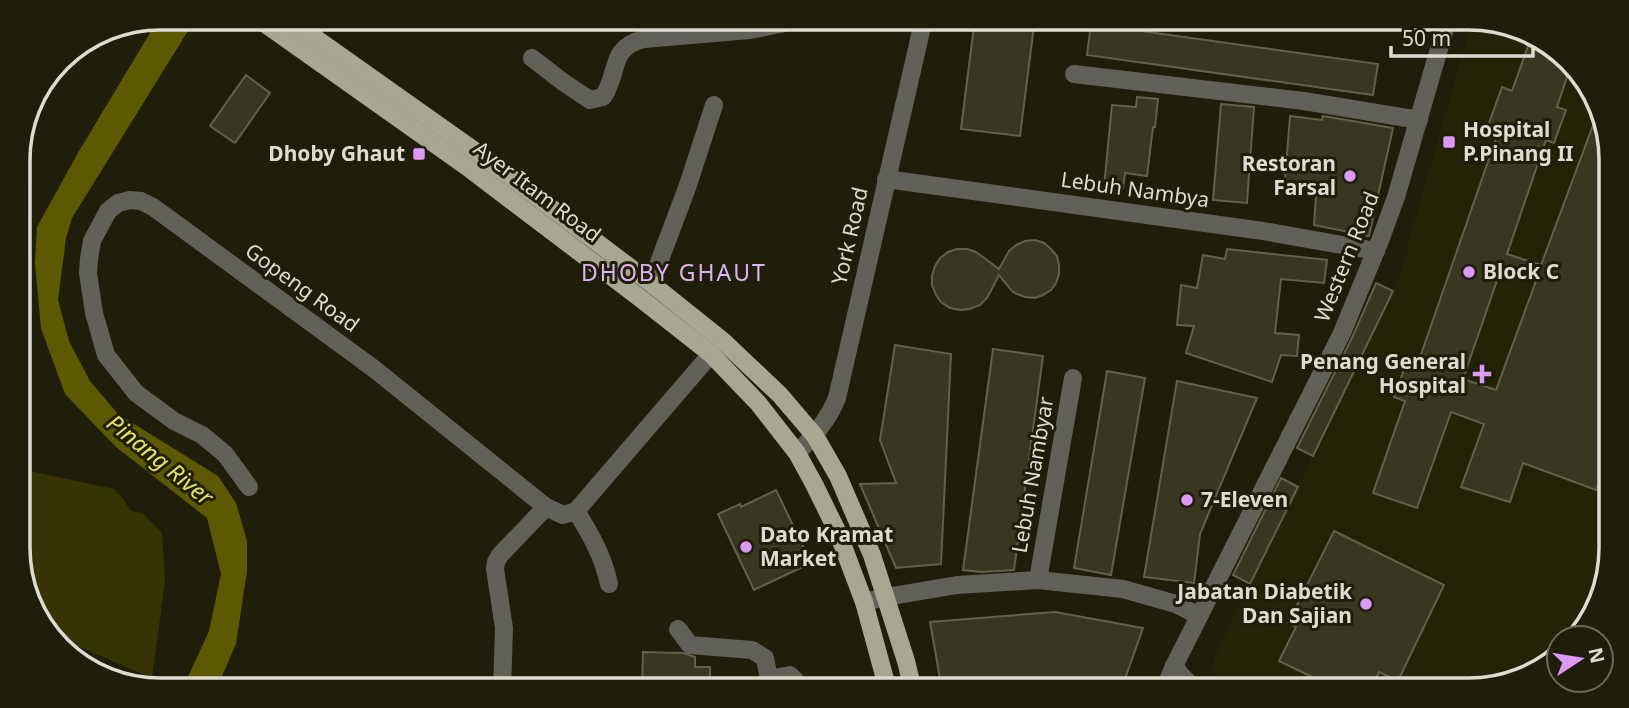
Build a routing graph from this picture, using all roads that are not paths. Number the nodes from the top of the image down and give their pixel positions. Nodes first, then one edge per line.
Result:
1 (274, 30) edge
2 (304, 30) edge
3 (750, 30) edge
4 (921, 30) edge
5 (1445, 30) edge
6 (531, 58) dead end
7 (1074, 74) dead end
8 (714, 105) dead end
9 (1419, 120) junction
10 (886, 179) junction
11 (1376, 251) junction
12 (648, 281) junction
13 (711, 354) junction
14 (1073, 377) dead end
15 (815, 436) junction
16 (797, 453) junction
17 (249, 487) dead end
18 (546, 507) junction
19 (576, 511) junction
20 (1038, 580) junction
21 (609, 584) dead end
22 (886, 597) junction
23 (864, 602) junction
24 (1199, 616) junction
25 (678, 629) dead end
26 (1174, 666) junction
27 (502, 678) edge
28 (769, 678) edge
29 (885, 678) edge
30 (910, 678) edge
31 (1169, 678) edge
32 (1184, 678) edge

1 - 13 main road, Ayer Itam Road
2 - 12 main road, Ayer Itam Road
3 - 6 street
4 - 10 street, York Road
5 - 9 street, Western Road
7 - 9 street
8 - 12 street
9 - 11 street, Western Road
10 - 11 street, Lebuh Nambya
10 - 15 street, York Road
11 - 24 street, Western Road
12 - 15 main road, Ayer Itam Road
13 - 16 main road, Ayer Itam Road
13 - 19 street
14 - 20 street, Lebuh Nambyar
15 - 16 street, York Road
15 - 22 main road, Ayer Itam Road
16 - 23 main road, Ayer Itam Road
17 - 18 street, Gopeng Road
18 - 19 street
18 - 27 street
19 - 21 street
20 - 22 street
20 - 24 street
22 - 23 street
22 - 30 main road, Ayer Itam Road
23 - 29 main road, Ayer Itam Road
24 - 26 street, Western Road
25 - 28 street
26 - 31 street, Western Road
26 - 32 street

